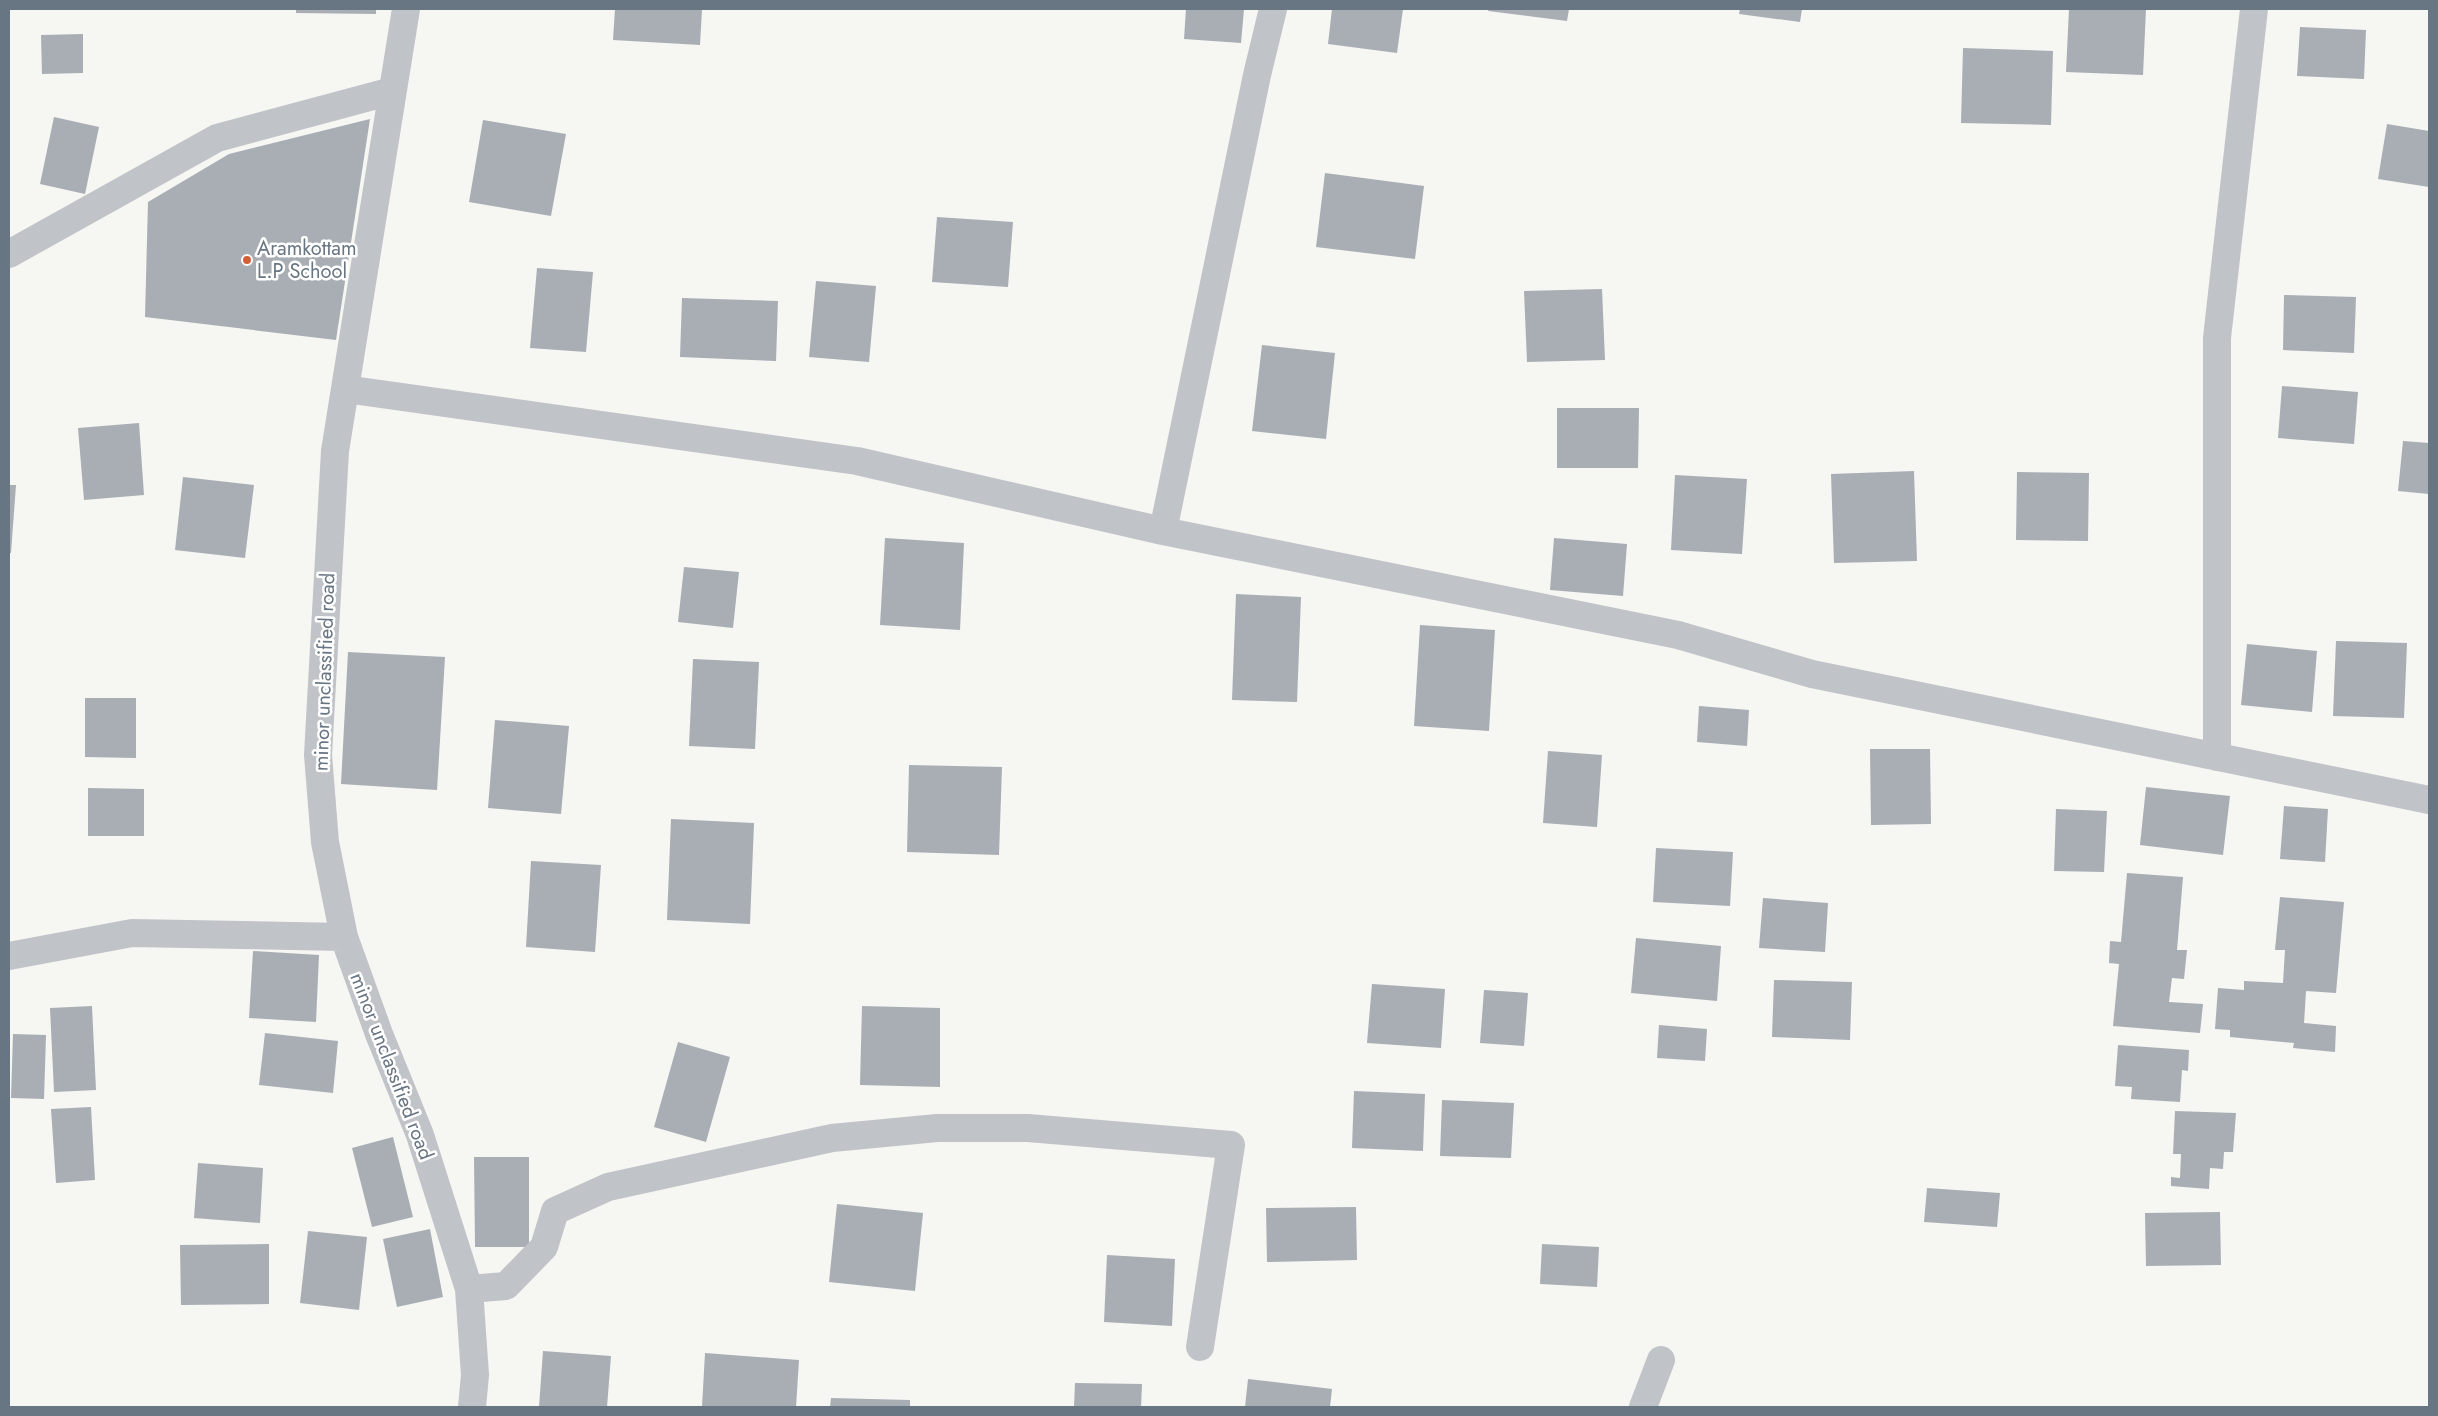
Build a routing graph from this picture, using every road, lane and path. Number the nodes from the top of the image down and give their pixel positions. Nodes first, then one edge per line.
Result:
1 (406, 9) edge
2 (1274, 9) edge
3 (2254, 9) edge
4 (392, 91) junction
5 (9, 254) edge
6 (345, 389) junction
7 (1163, 531) junction
8 (2217, 757) junction
9 (2429, 800) edge
10 (344, 937) junction
11 (9, 956) edge
12 (470, 1289) junction
13 (1200, 1347) dead end
14 (1661, 1360) dead end
15 (472, 1407) edge
16 (1643, 1407) edge

1 - 4 street, minor unclassified road
2 - 7 street
3 - 8 street
4 - 5 street
4 - 6 street, minor unclassified road
6 - 7 street
6 - 10 street, minor unclassified road
7 - 8 street
8 - 9 street
10 - 11 street
10 - 12 street, minor unclassified road
12 - 13 street
12 - 15 street, minor unclassified road
14 - 16 street

